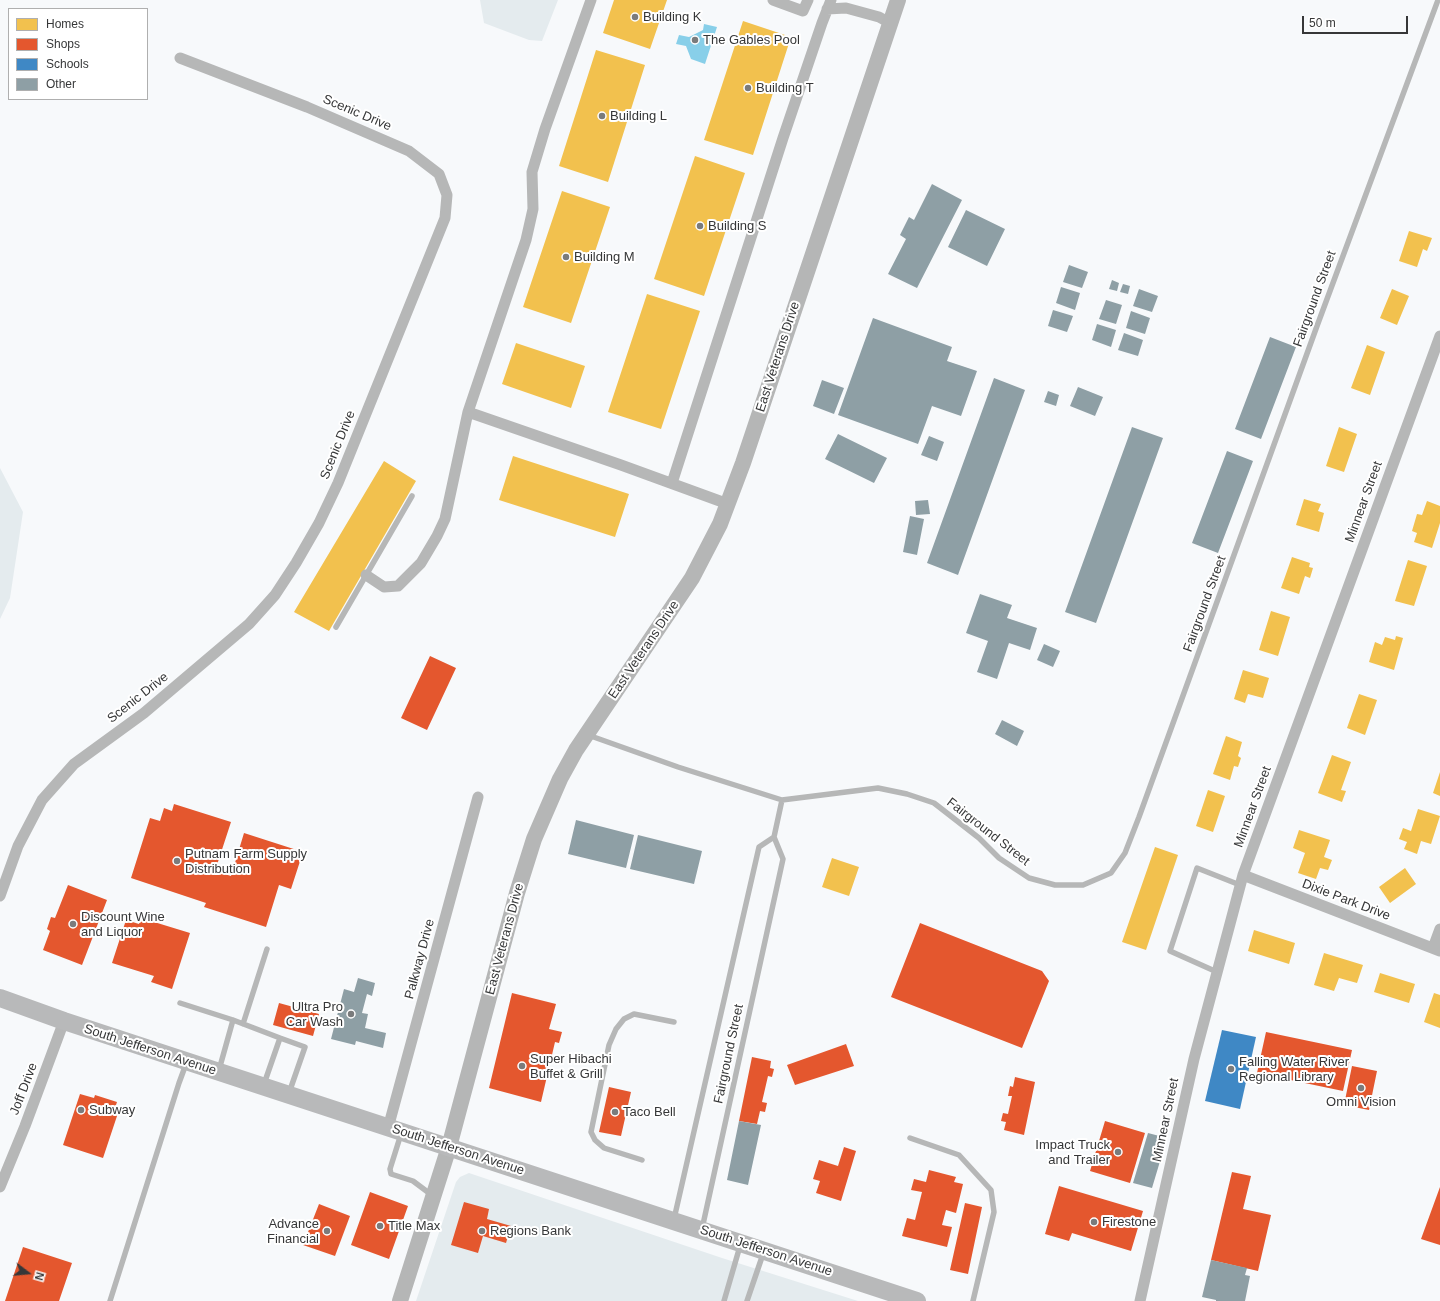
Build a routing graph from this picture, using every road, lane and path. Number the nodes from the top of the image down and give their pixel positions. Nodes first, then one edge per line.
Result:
1 (591, 0) edge
2 (773, 0) edge
3 (808, 0) edge
4 (898, 0) edge
5 (1438, 0) edge
6 (829, 5) edge
7 (890, 23) junction
8 (180, 58) dead end
9 (1440, 336) edge
10 (468, 412) junction
11 (672, 483) junction
12 (412, 496) dead end
13 (728, 504) junction
14 (366, 575) junction
15 (336, 627) dead end
16 (586, 734) junction
17 (478, 797) dead end
18 (782, 800) junction
19 (774, 837) junction
20 (1241, 880) junction
21 (0, 896) edge
22 (1440, 929) edge
23 (267, 949) dead end
24 (1436, 950) edge
25 (1217, 972) junction
26 (0, 998) edge
27 (180, 1003) dead end
28 (233, 1020) junction
29 (64, 1021) junction
30 (674, 1022) dead end
31 (243, 1024) junction
32 (280, 1038) junction
33 (187, 1062) junction
34 (218, 1072) junction
35 (264, 1087) junction
36 (288, 1095) junction
37 (395, 1130) junction
38 (910, 1138) dead end
39 (450, 1147) junction
40 (642, 1160) dead end
41 (0, 1187) edge
42 (434, 1197) junction
43 (673, 1221) junction
44 (702, 1230) junction
45 (740, 1244) junction
46 (765, 1251) junction
47 (110, 1301) edge
48 (400, 1301) edge
49 (724, 1301) edge
50 (747, 1301) edge
51 (917, 1301) edge
52 (973, 1301) edge
53 (1140, 1301) edge

1 - 10 street
2 - 3 street
4 - 7 street, East Veterans Drive
5 - 18 lane, Fairground Street
6 - 7 street
6 - 11 street
7 - 13 street, East Veterans Drive
8 - 21 street, Scenic Drive
9 - 20 street, Minnear Street
10 - 11 street
10 - 14 street
11 - 13 street
12 - 14 lane
13 - 16 street, East Veterans Drive
14 - 15 lane
16 - 18 lane, Fairground Street
16 - 39 street, East Veterans Drive
17 - 37 street, Palkway Drive
18 - 19 lane
19 - 43 lane, Fairground Street
19 - 44 lane, Fairground Street
20 - 24 street, Dixie Park Drive
20 - 25 street, Minnear Street
20 - 25 lane
22 - 24 street
23 - 31 lane
25 - 53 street, Minnear Street
26 - 29 main road, South Jefferson Avenue
27 - 28 lane
28 - 31 lane
28 - 34 lane
29 - 33 main road, South Jefferson Avenue
29 - 41 street, Joff Drive
30 - 40 lane
31 - 32 lane
32 - 35 lane
32 - 36 lane
33 - 34 main road, South Jefferson Avenue
33 - 47 lane
34 - 35 main road, South Jefferson Avenue
35 - 36 main road, South Jefferson Avenue
36 - 37 main road, South Jefferson Avenue
37 - 39 main road, South Jefferson Avenue
37 - 42 lane
38 - 52 lane
39 - 42 street, East Veterans Drive
39 - 43 main road, South Jefferson Avenue
42 - 48 street, East Veterans Drive
43 - 44 main road, South Jefferson Avenue
44 - 45 main road, South Jefferson Avenue
45 - 46 main road, South Jefferson Avenue
45 - 49 lane
46 - 50 lane
46 - 51 main road, South Jefferson Avenue

